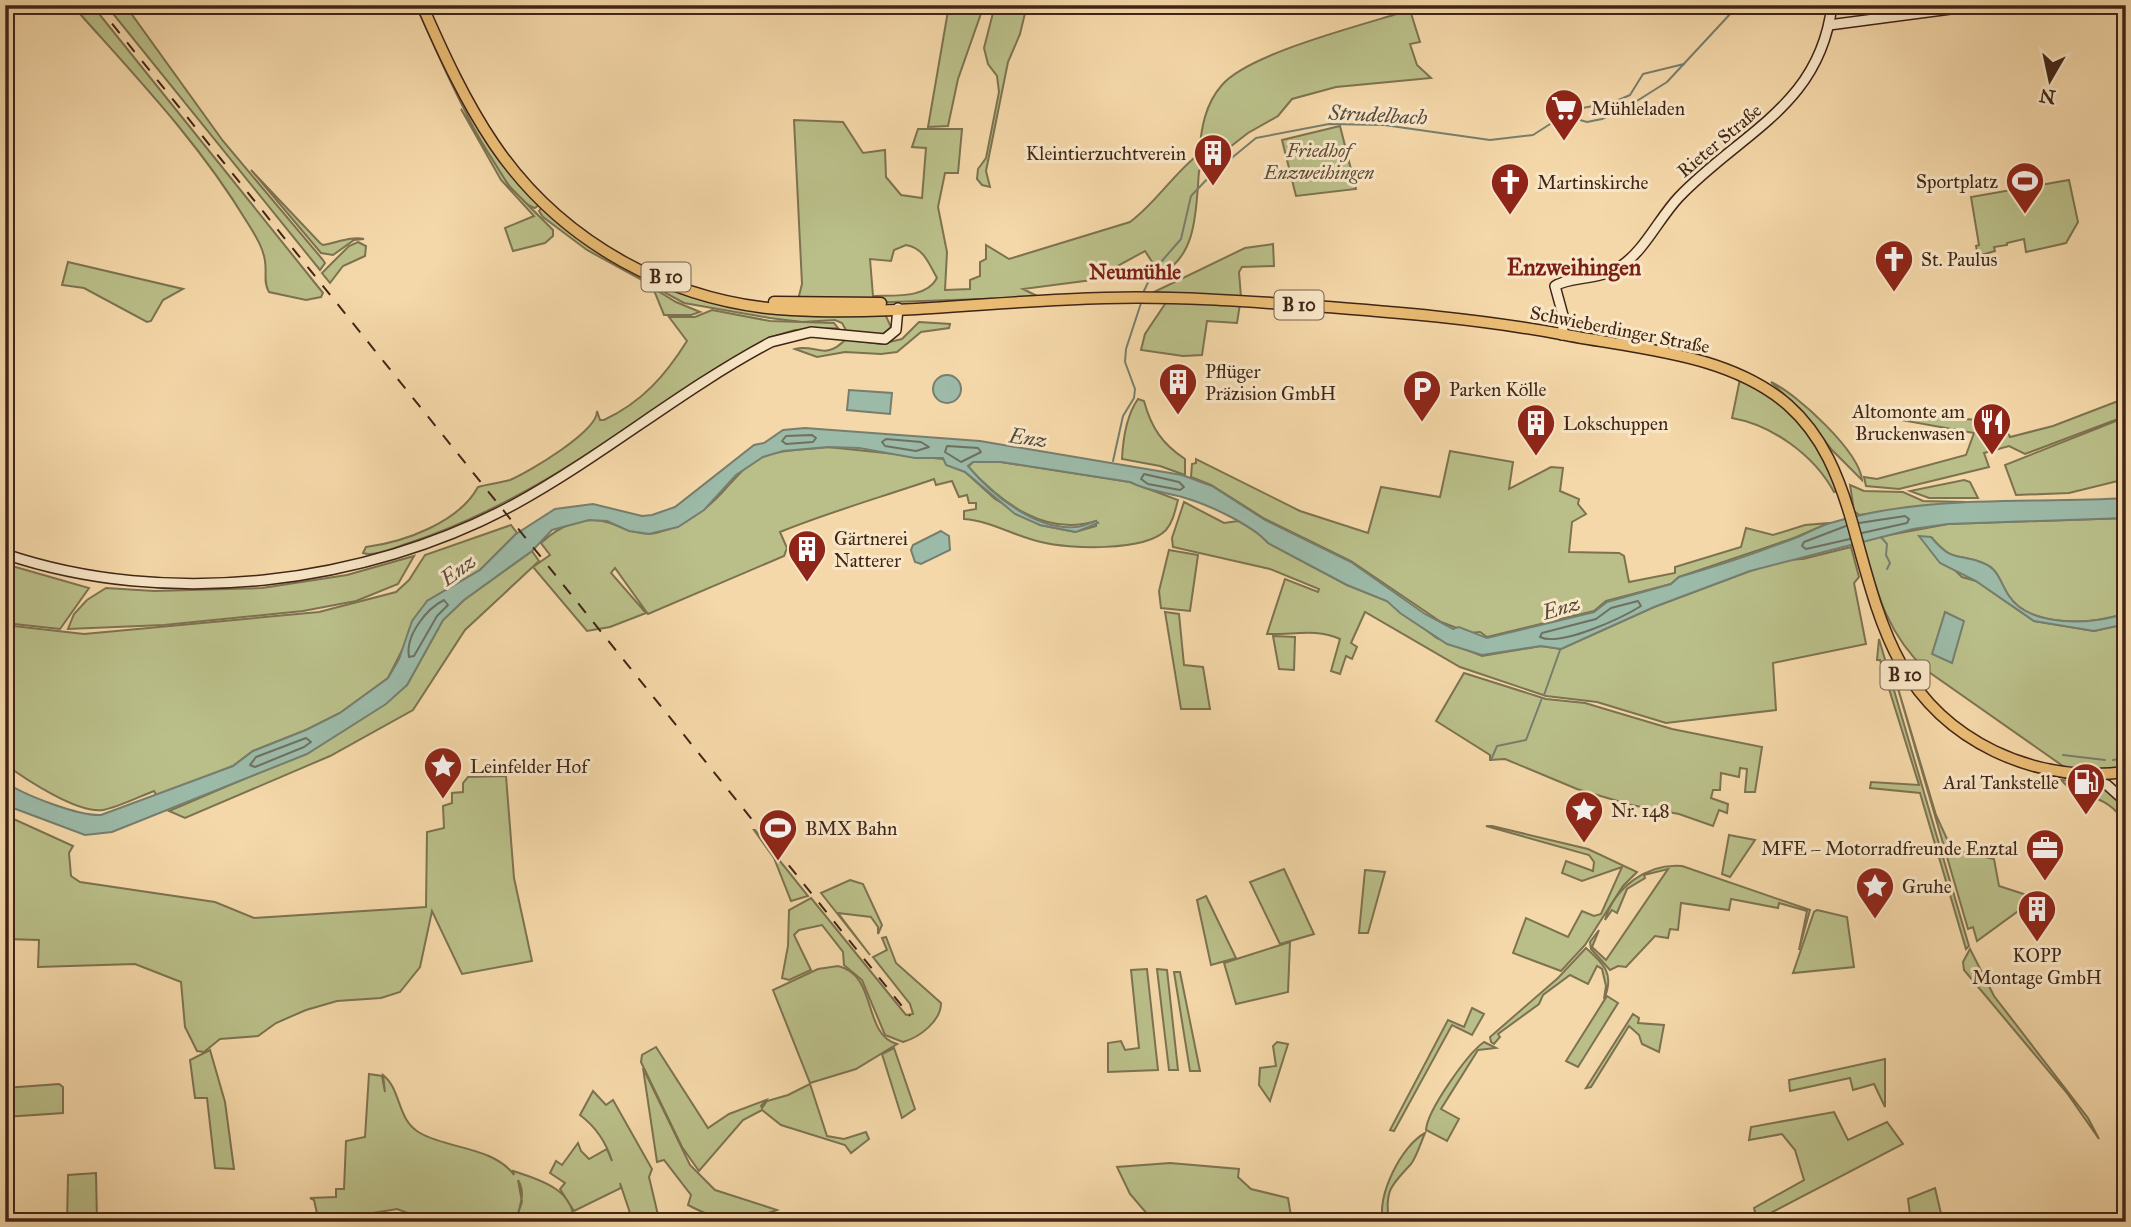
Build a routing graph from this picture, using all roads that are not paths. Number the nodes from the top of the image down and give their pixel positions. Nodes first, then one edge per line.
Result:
1 (422, 5) edge
2 (428, 5) edge
3 (1832, 5) edge
4 (1981, 5) edge
5 (1829, 24) junction
6 (898, 304) junction
7 (1562, 335) junction
8 (5, 554) edge
9 (2121, 772) edge
10 (2073, 774) junction
11 (2124, 797) edge

1 - 6 main road, B 10
2 - 6 main road, B 10
3 - 5 street, Rieter Straße
4 - 5 street
5 - 7 street, Rieter Straße
6 - 7 main road, Schwieberdinger Straße / B 10
6 - 8 street
7 - 10 main road, Schwieberdinger Straße / B 10
9 - 10 main road, Schwieberdinger Straße / B 10
9 - 11 street
10 - 11 street

